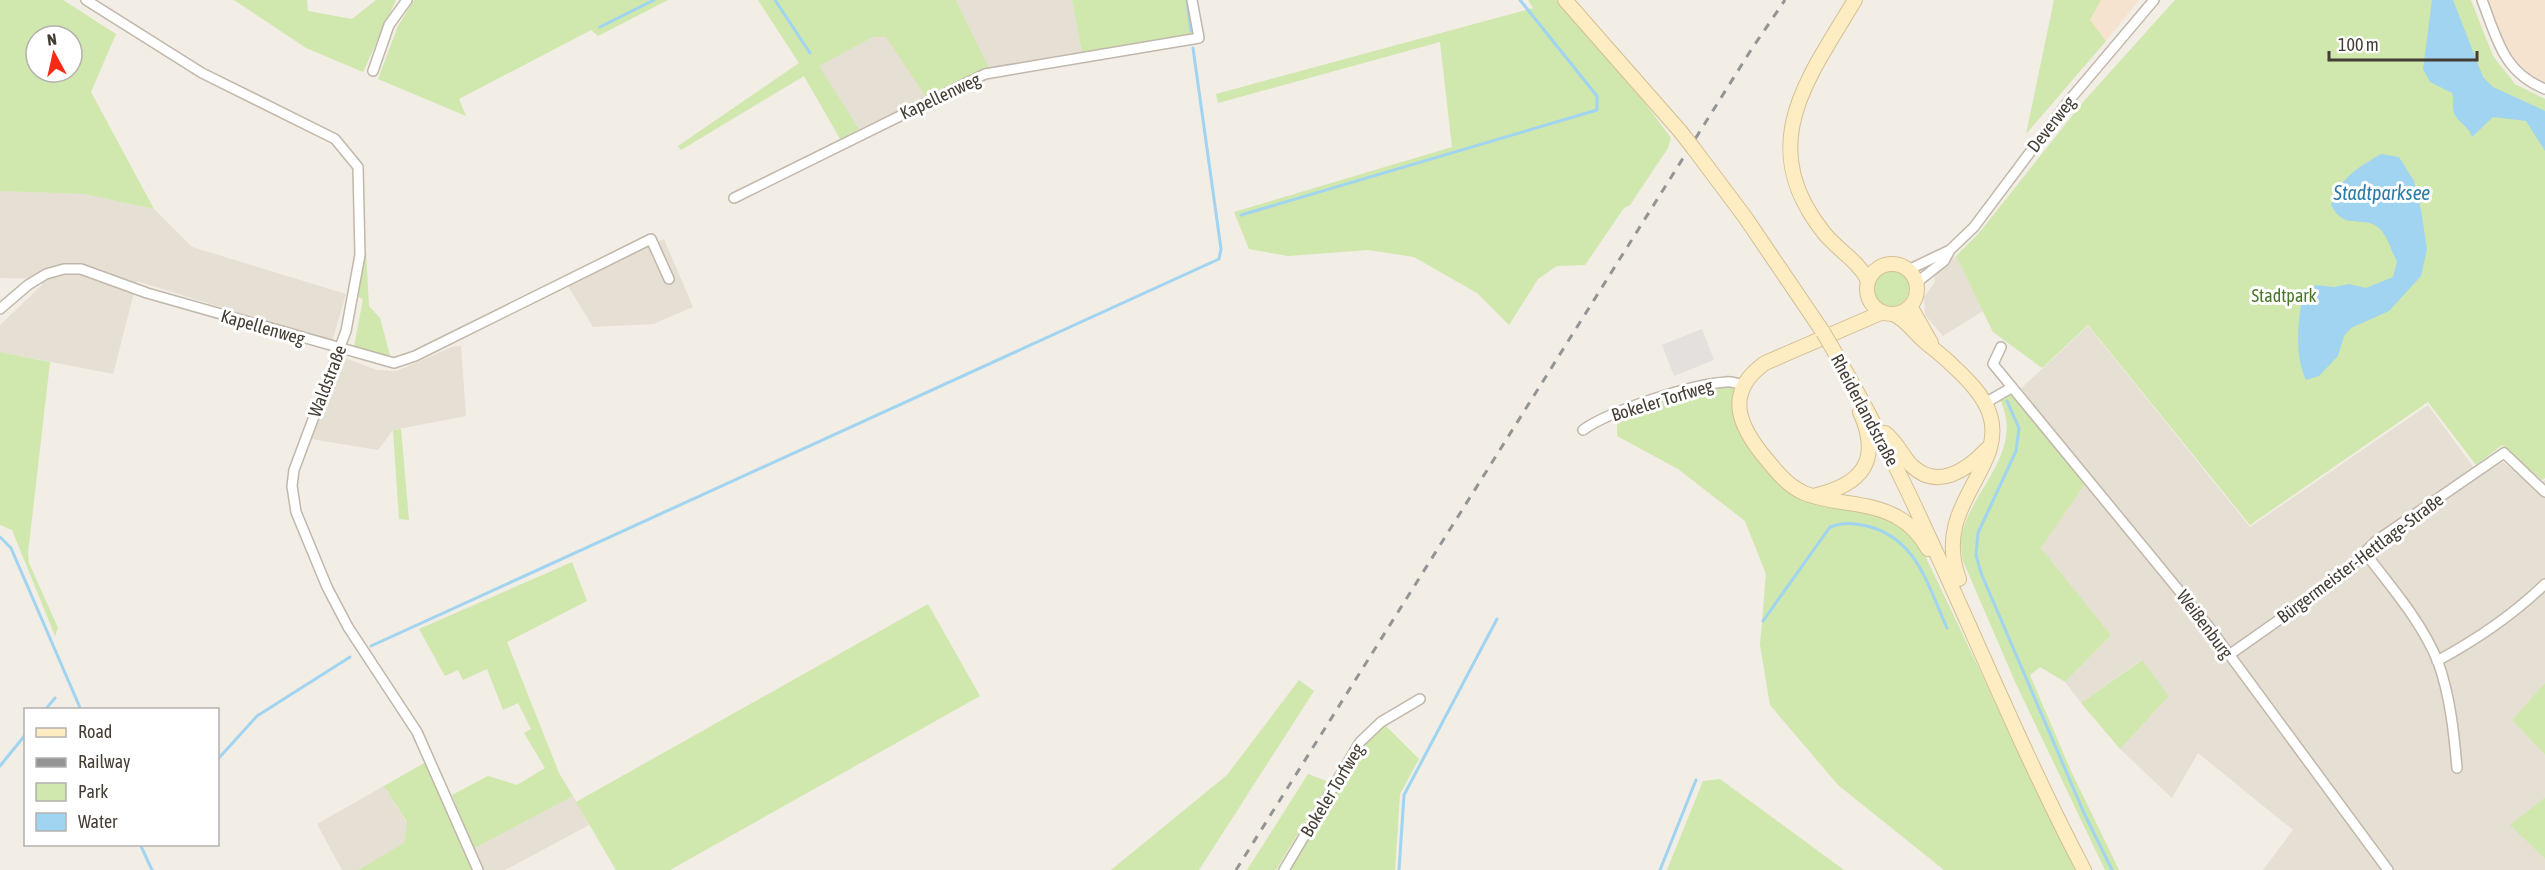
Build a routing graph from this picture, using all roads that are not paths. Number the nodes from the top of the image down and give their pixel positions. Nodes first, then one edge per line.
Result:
1 (86, 0) edge
2 (407, 0) edge
3 (1192, 0) edge
4 (1565, 0) edge
5 (1855, 0) edge
6 (2154, 0) edge
7 (2482, 0) edge
8 (373, 71) dead end
9 (2545, 89) edge
10 (734, 198) dead end
11 (1810, 211) junction
12 (1950, 250) junction
13 (1878, 267) junction
14 (1908, 270) junction
15 (669, 279) dead end
16 (1868, 280) junction
17 (1916, 283) junction
18 (1870, 302) junction
19 (1910, 306) junction
20 (0, 309) edge
21 (1888, 313) junction
22 (1845, 328) junction
23 (1932, 345) junction
24 (2001, 347) dead end
25 (339, 349) junction
26 (1744, 385) junction
27 (1855, 387) junction
28 (2011, 388) junction
29 (1985, 403) junction
30 (1878, 429) junction
31 (1583, 430) dead end
32 (1988, 447) junction
33 (2545, 492) edge
34 (1813, 496) junction
35 (2366, 554) junction
36 (1947, 572) junction
37 (2545, 584) edge
38 (1961, 602) junction
39 (2229, 655) junction
40 (2438, 662) junction
41 (1420, 699) dead end
42 (2457, 768) dead end
43 (478, 870) edge
44 (1284, 870) edge
45 (2084, 870) edge
46 (2388, 870) edge

1 - 25 street, Waldstraße
2 - 8 street
3 - 10 street, Kapellenweg
4 - 27 main road, Rheiderlandstraße, bridge
5 - 11 main road
6 - 12 street, Deverweg
7 - 9 street
11 - 13 main road
11 - 16 main road
12 - 14 street, Deverweg
12 - 17 street, Deverweg
13 - 14 main road
13 - 16 main road
14 - 17 main road
15 - 25 street, Kapellenweg
16 - 18 main road
17 - 19 main road
18 - 21 main road
18 - 22 main road
19 - 21 main road
19 - 23 main road
20 - 25 street, Kapellenweg
21 - 22 main road
21 - 23 main road
22 - 26 main road
23 - 29 main road
24 - 28 street, Weißenburg
25 - 43 street, Waldstraße
26 - 31 street, Bokeler Torfweg
26 - 34 main road
27 - 30 main road, Rheiderlandstraße
27 - 34 main road
28 - 29 street
28 - 39 street, Weißenburg
29 - 32 main road
30 - 32 main road
30 - 36 main road, Rheiderlandstraße
32 - 38 main road
33 - 35 street, Bürgermeister-Hettlage-Straße
34 - 36 main road
35 - 39 street, Bürgermeister-Hettlage-Straße
35 - 40 street
36 - 38 main road, Rheiderlandstraße
37 - 40 street
38 - 45 main road, Rheiderlandstraße
39 - 46 street, Weißenburg
40 - 42 street
41 - 44 street, Bokeler Torfweg

